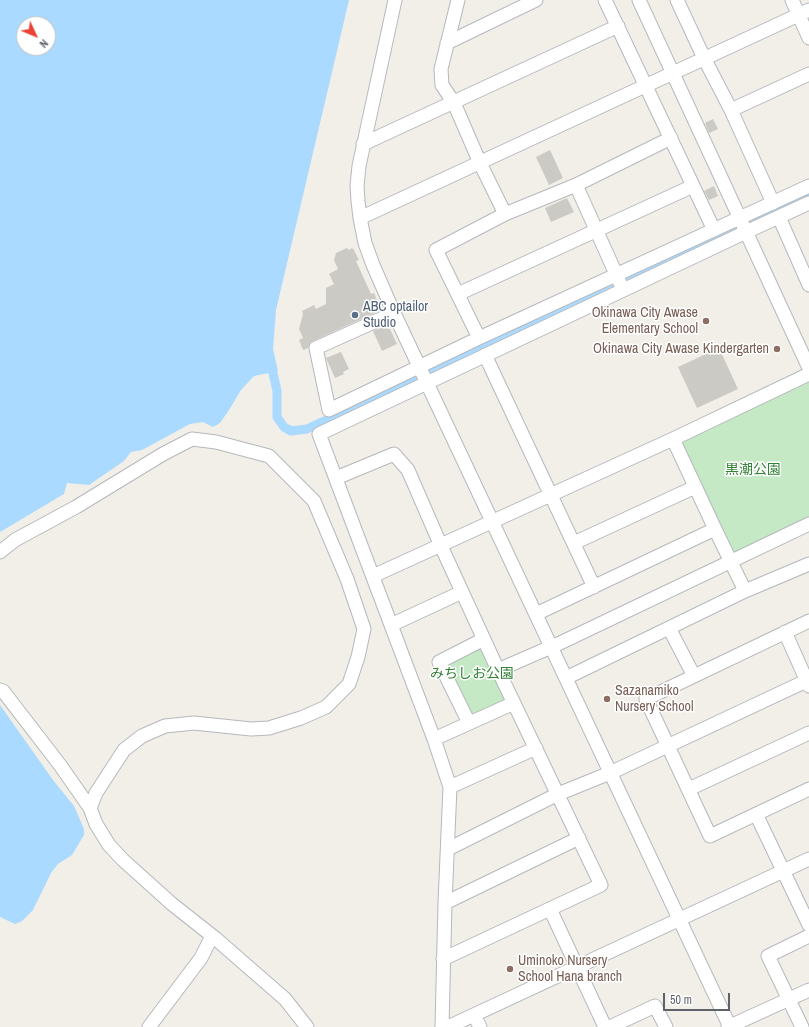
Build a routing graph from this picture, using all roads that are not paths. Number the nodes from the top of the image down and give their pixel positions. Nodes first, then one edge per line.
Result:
1 (395, 0) edge
2 (458, 0) edge
3 (536, 0) edge
4 (605, 0) edge
5 (639, 0) edge
6 (677, 0) edge
7 (792, 0) edge
8 (804, 12) edge
9 (618, 26) junction
10 (809, 38) edge
11 (447, 43) junction
12 (704, 58) junction
13 (673, 73) junction
14 (809, 74) edge
15 (646, 86) junction
16 (454, 103) junction
17 (731, 110) junction
18 (671, 138) junction
19 (363, 144) junction
20 (480, 163) junction
21 (576, 185) junction
22 (693, 186) junction
23 (809, 186) edge
24 (773, 203) junction
25 (809, 203) edge
26 (505, 214) junction
27 (779, 217) junction
28 (360, 218) junction
29 (740, 218) junction
30 (596, 230) junction
31 (714, 230) junction
32 (746, 232) junction
33 (617, 275) junction
34 (809, 285) edge
35 (624, 290) junction
36 (458, 294) junction
37 (394, 312) junction
38 (479, 338) junction
39 (485, 355) junction
40 (809, 368) edge
41 (809, 374) edge
42 (424, 375) junction
43 (673, 439) junction
44 (336, 478) junction
45 (695, 487) junction
46 (551, 495) junction
47 (492, 522) junction
48 (809, 524) edge
49 (715, 529) junction
50 (574, 543) junction
51 (441, 546) junction
52 (0, 552) edge
53 (731, 561) junction
54 (809, 564) edge
55 (373, 576) junction
56 (594, 587) junction
57 (745, 591) junction
58 (462, 592) junction
59 (536, 614) junction
60 (809, 621) edge
61 (391, 625) junction
62 (669, 628) junction
63 (785, 632) junction
64 (484, 639) junction
65 (551, 647) junction
66 (498, 670) junction
67 (694, 676) junction
68 (566, 678) junction
69 (808, 684) edge
70 (0, 690) edge
71 (514, 703) junction
72 (469, 723) junction
73 (809, 733) edge
74 (434, 739) junction
75 (669, 745) junction
76 (536, 748) junction
77 (610, 773) junction
78 (450, 787) junction
79 (689, 789) junction
80 (809, 789) edge
81 (558, 794) junction
82 (90, 808) junction
83 (756, 814) junction
84 (579, 838) junction
85 (448, 849) junction
86 (809, 859) edge
87 (783, 871) junction
88 (445, 903) junction
89 (550, 909) junction
90 (679, 920) junction
91 (809, 924) edge
92 (212, 936) junction
93 (809, 936) edge
94 (443, 959) junction
95 (576, 967) junction
96 (809, 990) edge
97 (789, 999) junction
98 (474, 1015) junction
99 (149, 1027) edge
100 (307, 1027) edge
101 (442, 1027) edge
102 (448, 1027) edge
103 (480, 1027) edge
104 (605, 1027) edge
105 (610, 1027) edge
106 (666, 1027) edge
107 (729, 1027) edge
108 (802, 1027) edge

1 - 19 street
2 - 11 street
3 - 11 street
4 - 9 street
5 - 13 street
6 - 12 street
7 - 8 street
8 - 10 street
8 - 12 street
9 - 15 street
9 - 16 street
11 - 16 street
12 - 13 street
12 - 17 street
13 - 15 street
13 - 29 street
14 - 17 street
15 - 18 street
15 - 20 street
16 - 19 street
16 - 20 street
17 - 24 street
18 - 21 street
18 - 22 street
19 - 28 street
20 - 26 street
20 - 28 street
21 - 26 street
21 - 30 street
22 - 30 street
22 - 31 street
23 - 24 street
24 - 29 street
25 - 27 street
26 - 36 street
27 - 32 street
27 - 34 street
28 - 37 street
29 - 31 street
29 - 32 street
30 - 33 street
30 - 36 street
31 - 33 street
32 - 35 street
32 - 40 street
33 - 35 street
33 - 38 street
35 - 39 street
36 - 38 street
37 - 42 street
37 - 42 street
38 - 42 street
39 - 42 street
39 - 46 street
41 - 43 street
42 - 44 street
42 - 47 street
43 - 45 street
43 - 46 street
44 - 51 street
44 - 55 street
45 - 49 street
45 - 50 street
46 - 47 street
46 - 50 street
47 - 51 street
47 - 59 street
48 - 53 street
49 - 53 street
49 - 56 street
50 - 56 street
51 - 55 street
51 - 58 street
52 - 82 street
53 - 57 street
53 - 65 street
54 - 57 street
55 - 61 street
56 - 59 street
57 - 62 street
58 - 61 street
58 - 64 street
59 - 65 street
60 - 63 street
61 - 74 street
62 - 67 street
62 - 68 street
63 - 67 street
63 - 69 street
64 - 66 street
64 - 72 street
65 - 66 street
65 - 68 street
66 - 71 street
67 - 75 street
68 - 77 street
69 - 75 street
70 - 82 street
71 - 72 street
71 - 76 street
72 - 74 street
73 - 79 street
74 - 78 street
75 - 77 street
75 - 79 street
76 - 78 street
76 - 81 street
77 - 81 street
77 - 90 street
78 - 85 street
79 - 83 street
80 - 83 street
81 - 84 street
81 - 85 street
82 - 92 street
83 - 87 street
84 - 88 street
84 - 89 street
85 - 88 street
86 - 87 street
87 - 90 street
87 - 91 street
88 - 94 street
89 - 94 street
89 - 95 street
90 - 95 street
90 - 107 street
92 - 99 street
92 - 100 street
93 - 97 street
94 - 101 street
95 - 98 street
95 - 104 street
96 - 97 street
97 - 107 street
97 - 108 street
98 - 102 street
98 - 103 street
105 - 106 street

